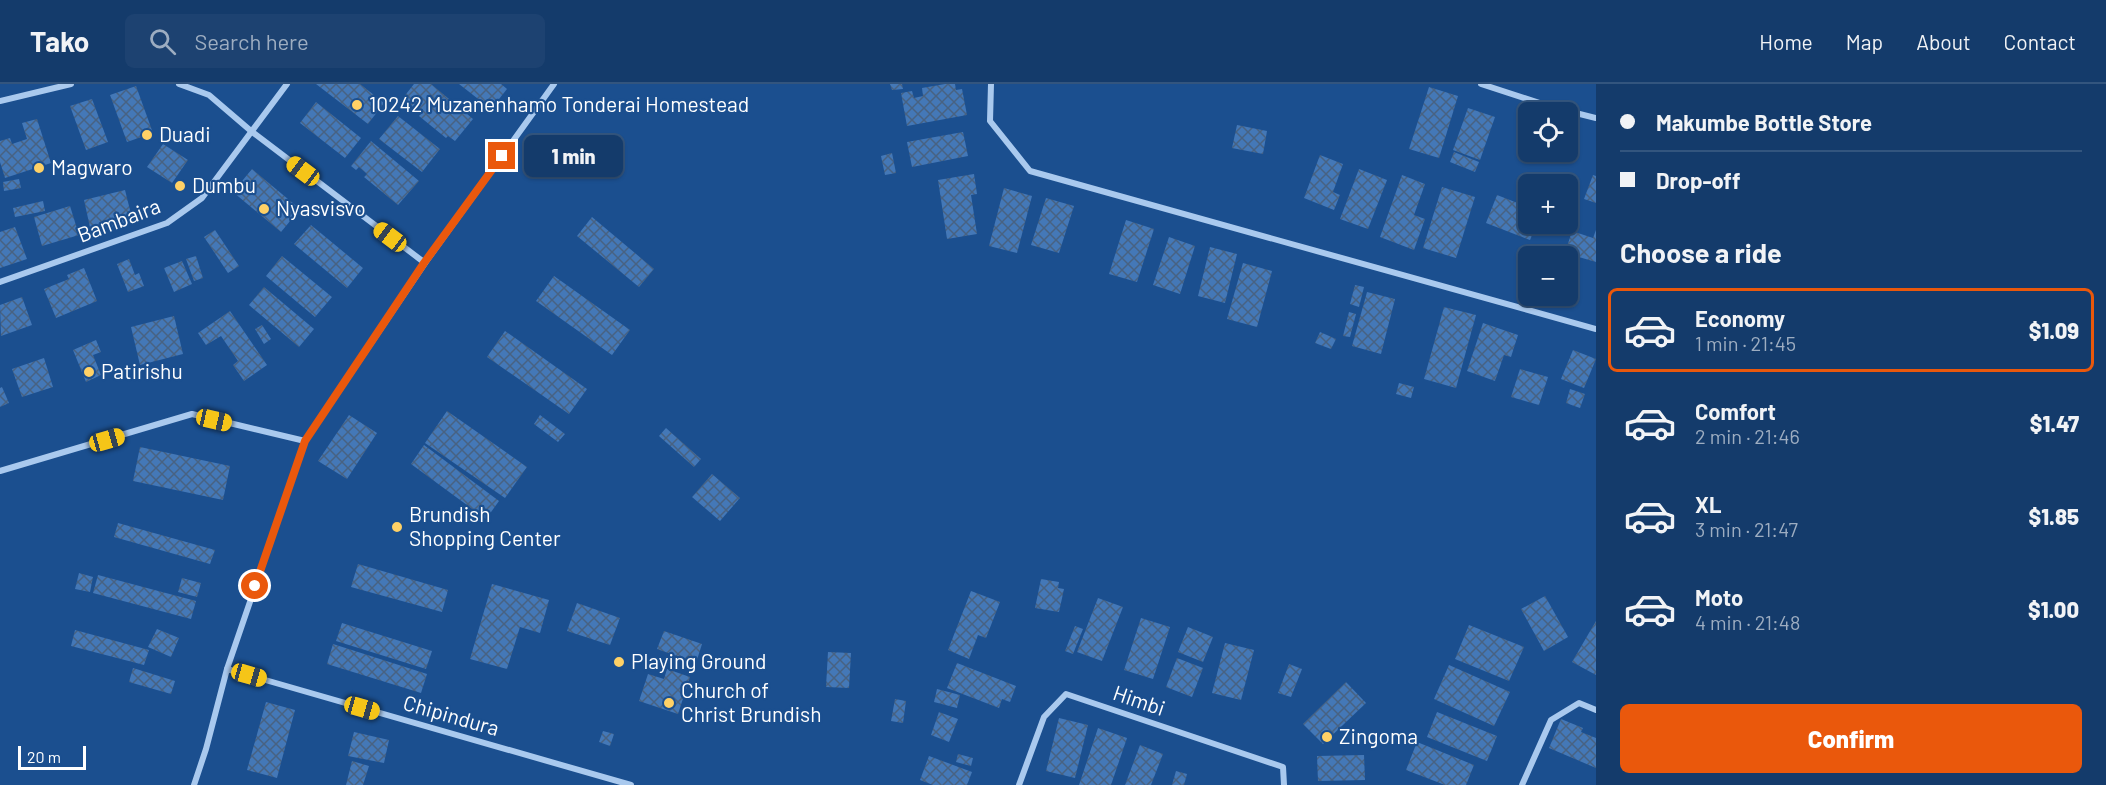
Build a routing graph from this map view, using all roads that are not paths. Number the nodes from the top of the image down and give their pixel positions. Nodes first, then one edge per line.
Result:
1 (71, 84) edge
2 (179, 84) edge
3 (287, 84) edge
4 (554, 84) edge
5 (992, 84) edge
6 (1481, 84) edge
7 (0, 101) edge
8 (1596, 118) edge
9 (251, 131) junction
10 (424, 263) junction
11 (0, 282) edge
12 (1596, 329) edge
13 (305, 441) junction
14 (0, 471) edge
15 (227, 669) junction
16 (1596, 710) edge
17 (194, 785) edge
18 (631, 785) edge
19 (1019, 785) edge
20 (1284, 785) edge
21 (1522, 785) edge

1 - 7 street
2 - 9 street
3 - 9 street, Bambaira
4 - 10 street
5 - 12 street
6 - 8 street
9 - 10 street
9 - 11 street, Bambaira
10 - 13 street
13 - 14 street
13 - 15 street
15 - 17 street
15 - 18 street, Chipindura
16 - 21 street
19 - 20 street, Himbi

